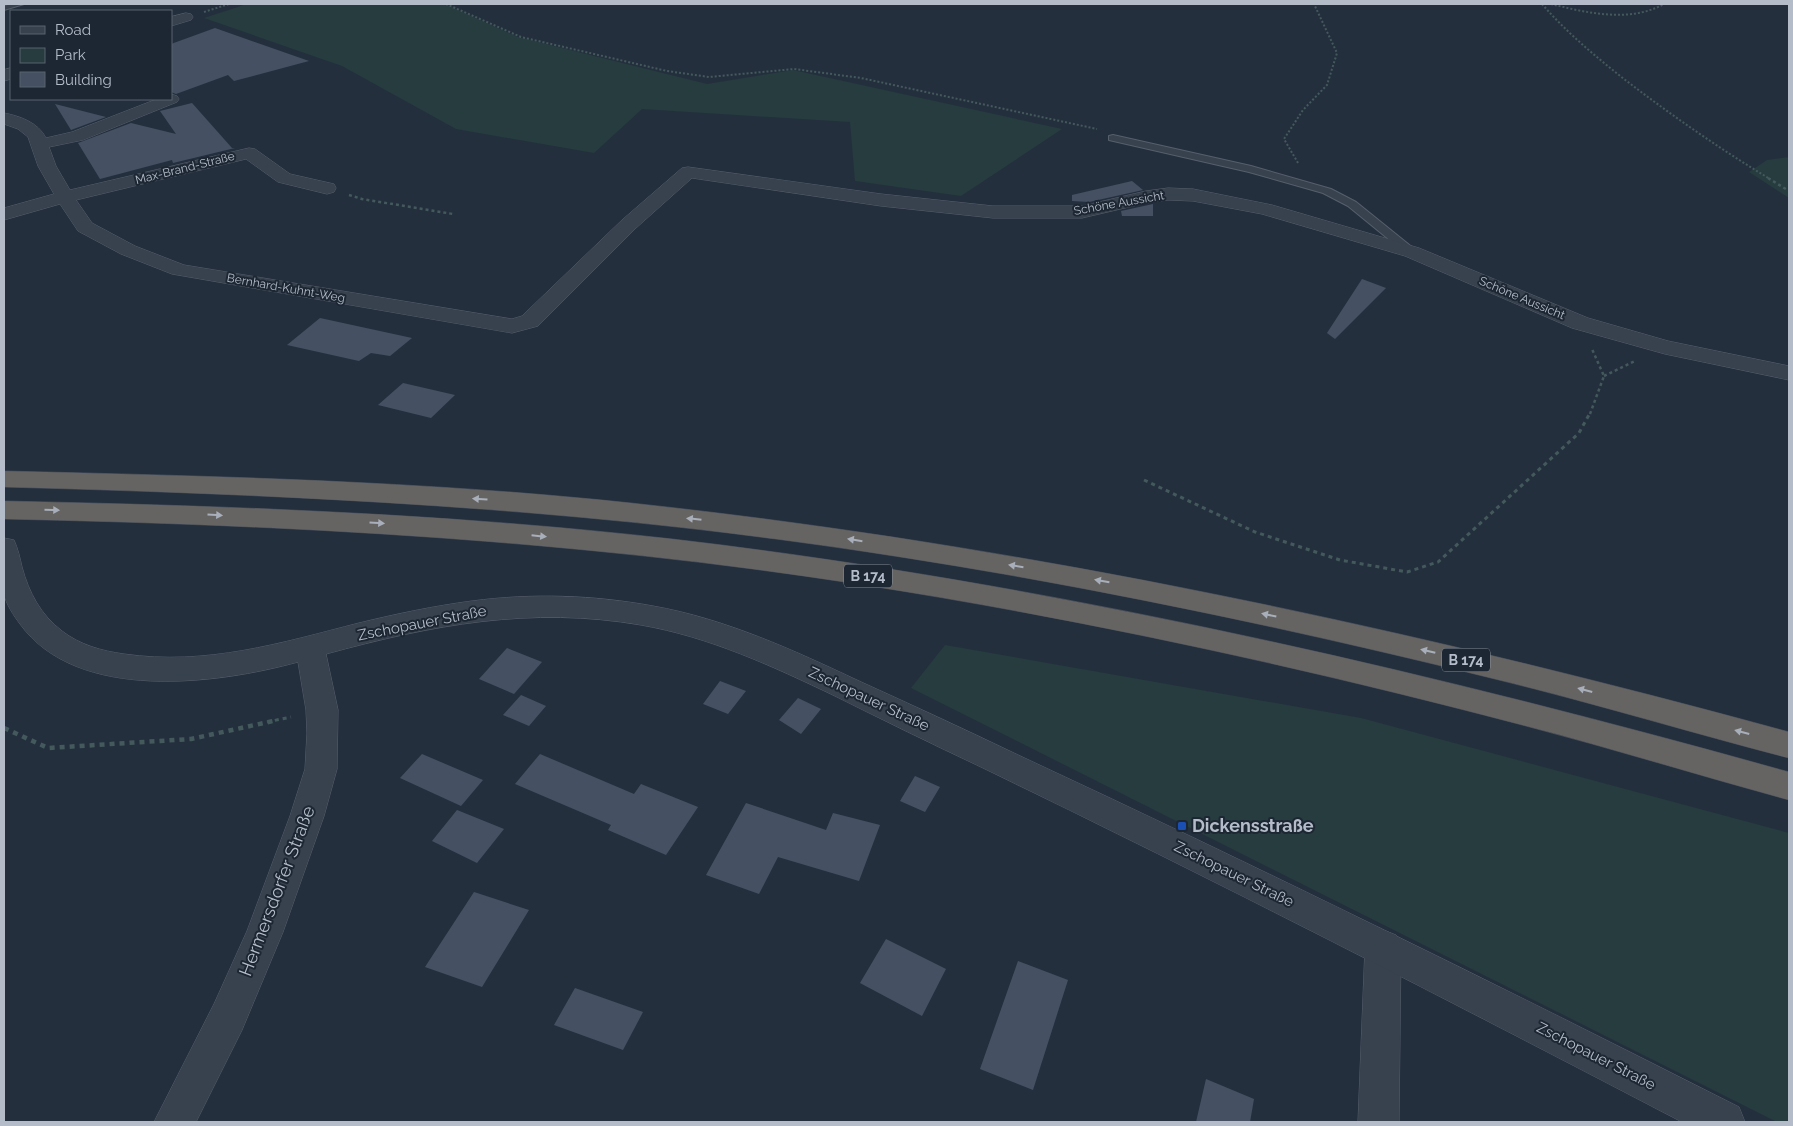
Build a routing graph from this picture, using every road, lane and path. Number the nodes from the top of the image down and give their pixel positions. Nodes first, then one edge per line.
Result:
1 (20, 4) edge
2 (229, 4) edge
3 (446, 4) edge
4 (1314, 4) edge
5 (1542, 4) edge
6 (1551, 4) edge
7 (1664, 4) edge
8 (4, 8) edge
9 (186, 17) joint
10 (172, 22) edge
11 (168, 100) edge
12 (4, 118) edge
13 (1113, 138) dead end
14 (1130, 141) junction
15 (40, 144) junction
16 (327, 188) joint
17 (1327, 191) junction
18 (1789, 191) edge
19 (65, 198) junction
20 (4, 214) edge
21 (453, 214) dead end
22 (629, 224) joint
23 (1412, 252) junction
24 (1580, 323) junction
25 (1789, 373) edge
26 (4, 479) edge
27 (1144, 480) dead end
28 (4, 510) edge
29 (5, 552) edge
30 (310, 647) junction
31 (322, 710) junction
32 (4, 728) edge
33 (1789, 745) edge
34 (1789, 786) edge
35 (1383, 948) junction
36 (174, 1122) edge
37 (1378, 1122) edge
38 (1724, 1122) edge

1 - 8 lane
2 - 9 path
3 - 14 path
4 - 17 path
5 - 18 path
6 - 7 path
9 - 10 street
11 - 15 street
12 - 15 street
13 - 14 lane
14 - 17 lane
15 - 19 street
16 - 19 street, Max-Brand-Straße
16 - 21 path
17 - 23 lane
19 - 20 street, Max-Brand-Straße
19 - 22 street, Bernhard-Kuhnt-Weg
22 - 23 street, Schöne Aussicht
23 - 24 street, Schöne Aussicht
24 - 25 street, Schöne Aussicht
24 - 27 path, Schöne Aussicht
33 -> 26 highway, B 174
28 -> 34 highway, B 174
29 - 30 street, Zschopauer Straße
30 - 31 street, Hermersdorfer Straße
30 - 35 street, Zschopauer Straße
31 - 32 path
31 - 36 street, Hermersdorfer Straße
35 - 37 street
35 - 38 street, Zschopauer Straße

